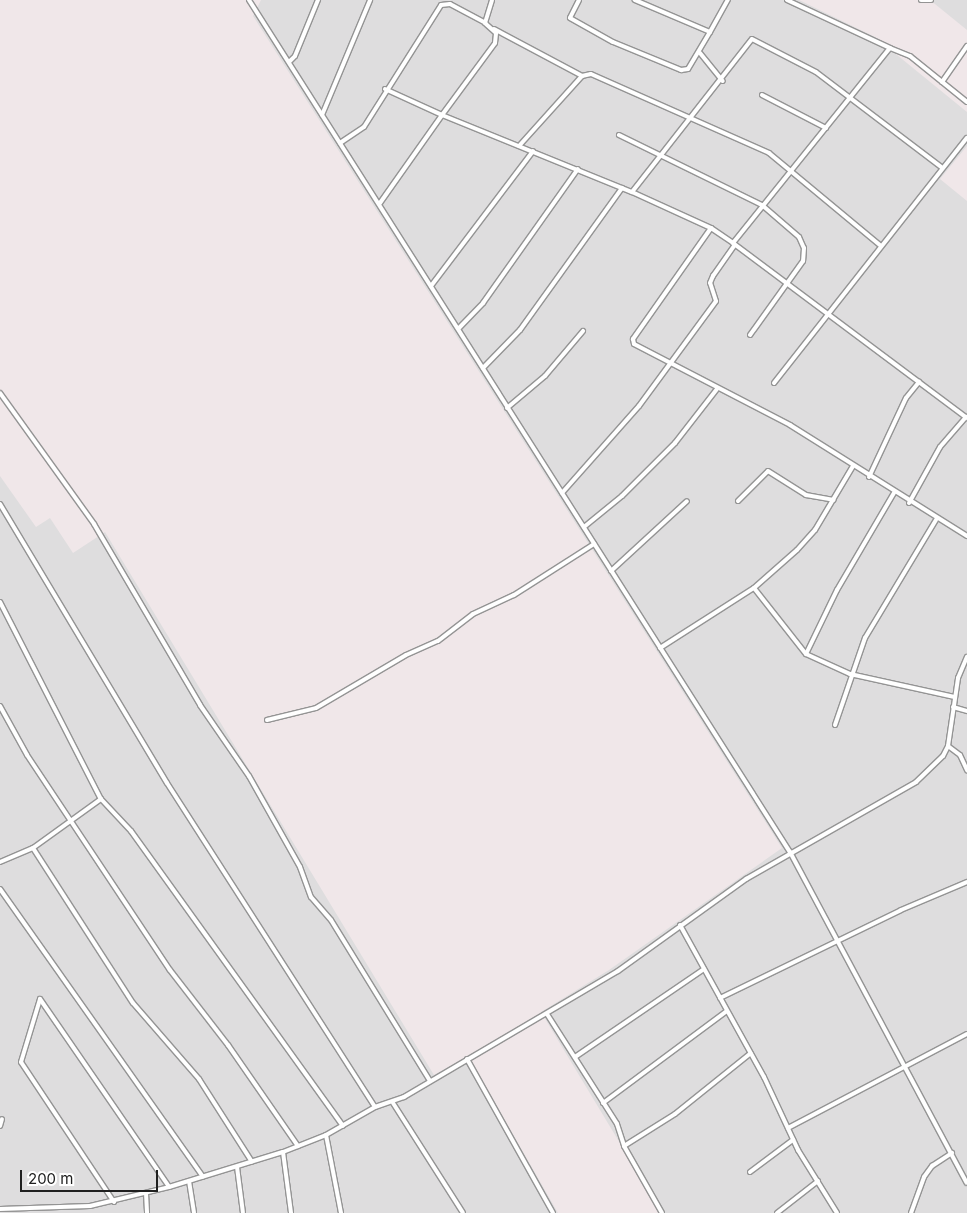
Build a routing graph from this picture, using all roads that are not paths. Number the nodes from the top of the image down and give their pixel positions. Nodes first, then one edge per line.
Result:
1 (249, 0) edge
2 (318, 0) edge
3 (370, 0) edge
4 (492, 0) edge
5 (579, 0) edge
6 (635, 0) edge
7 (728, 0) edge
8 (787, 0) edge
9 (921, 0) edge
10 (931, 0) edge
11 (485, 23) junction
12 (492, 28) junction
13 (710, 32) junction
14 (967, 46) edge
15 (890, 48) junction
16 (700, 53) junction
17 (290, 61) junction
18 (582, 76) junction
19 (723, 80) junction
20 (942, 82) junction
21 (385, 89) junction
22 (762, 95) dead end
23 (852, 96) junction
24 (967, 102) edge
25 (322, 115) junction
26 (442, 115) junction
27 (692, 119) junction
28 (826, 128) junction
29 (619, 135) dead end
30 (967, 138) edge
31 (340, 143) junction
32 (519, 146) junction
33 (533, 151) junction
34 (659, 157) junction
35 (941, 167) junction
36 (578, 169) junction
37 (791, 169) junction
38 (622, 188) junction
39 (632, 192) junction
40 (380, 203) junction
41 (762, 205) junction
42 (711, 228) junction
43 (734, 244) junction
44 (880, 245) junction
45 (787, 285) junction
46 (431, 286) junction
47 (828, 317) junction
48 (459, 328) junction
49 (583, 331) dead end
50 (750, 335) dead end
51 (668, 363) junction
52 (483, 368) junction
53 (774, 382) dead end
54 (919, 382) junction
55 (717, 389) junction
56 (0, 393) edge
57 (507, 408) junction
58 (966, 418) edge
59 (853, 466) junction
60 (869, 477) junction
61 (562, 493) junction
62 (894, 493) junction
63 (738, 500) dead end
64 (834, 500) junction
65 (686, 501) dead end
66 (909, 503) junction
67 (0, 504) edge
68 (936, 520) junction
69 (584, 527) junction
70 (967, 536) edge
71 (594, 544) junction
72 (611, 571) junction
73 (754, 588) junction
74 (0, 602) edge
75 (660, 648) junction
76 (806, 654) junction
77 (967, 657) edge
78 (850, 674) junction
79 (954, 697) junction
80 (0, 706) edge
81 (953, 707) junction
82 (967, 710) edge
83 (267, 720) dead end
84 (835, 725) dead end
85 (948, 746) junction
86 (967, 770) edge
87 (101, 799) junction
88 (72, 822) junction
89 (33, 848) junction
90 (790, 852) junction
91 (0, 862) edge
92 (967, 882) edge
93 (0, 888) edge
94 (680, 925) junction
95 (836, 941) junction
96 (704, 969) junction
97 (720, 998) junction
98 (728, 1011) junction
99 (547, 1014) junction
100 (967, 1034) edge
101 (750, 1053) junction
102 (575, 1058) junction
103 (467, 1059) junction
104 (906, 1068) junction
105 (430, 1081) junction
106 (393, 1103) junction
107 (603, 1103) junction
108 (375, 1107) junction
109 (2, 1119) dead end
110 (0, 1126) edge
111 (343, 1126) junction
112 (788, 1128) junction
113 (326, 1135) junction
114 (793, 1140) junction
115 (298, 1146) junction
116 (624, 1146) junction
117 (283, 1152) junction
118 (952, 1153) junction
119 (252, 1162) junction
120 (236, 1167) junction
121 (750, 1172) dead end
122 (203, 1177) junction
123 (189, 1181) junction
124 (818, 1181) junction
125 (967, 1183) edge
126 (170, 1188) junction
127 (146, 1193) junction
128 (114, 1202) junction
129 (0, 1209) edge
130 (147, 1213) edge
131 (194, 1213) edge
132 (243, 1213) edge
133 (291, 1213) edge
134 (341, 1213) edge
135 (462, 1213) edge
136 (553, 1213) edge
137 (662, 1213) edge
138 (776, 1213) edge
139 (837, 1213) edge
140 (911, 1213) edge

1 - 17 street
2 - 17 street
3 - 25 street
4 - 11 street
5 - 16 street
6 - 13 street
7 - 13 street
8 - 15 street
9 - 10 street
11 - 12 street
11 - 21 street
12 - 18 street
12 - 26 street
13 - 16 street
14 - 20 street
15 - 20 street
15 - 23 street
16 - 19 street
17 - 25 street
18 - 27 street
18 - 32 street
19 - 23 street
19 - 27 street
20 - 24 street
21 - 26 street
21 - 31 street
22 - 28 street
23 - 28 street
23 - 35 street
25 - 31 street
26 - 32 street
26 - 40 street
27 - 34 street
27 - 37 street
28 - 37 street
29 - 34 street
30 - 35 street
31 - 40 street
32 - 33 street
33 - 36 street
33 - 46 street
34 - 39 street
34 - 41 street
35 - 44 street
36 - 38 street
36 - 48 street
37 - 41 street
37 - 44 street
38 - 39 street
38 - 52 street
39 - 42 street
40 - 46 street
41 - 43 street
41 - 45 street
42 - 43 street
42 - 51 street
43 - 45 street
43 - 51 street
44 - 47 street
45 - 47 street
45 - 50 street
46 - 48 street
47 - 53 street
47 - 54 street
48 - 52 street
49 - 57 street
51 - 55 street
51 - 61 street
52 - 57 street
54 - 58 street
54 - 60 street
55 - 59 street
55 - 69 street
56 - 105 street
57 - 61 street
58 - 66 street
59 - 60 street
59 - 64 street
60 - 62 street
61 - 69 street
62 - 66 street
62 - 76 street
63 - 64 street
64 - 73 street
65 - 72 street
66 - 68 street
67 - 108 street
68 - 70 street
68 - 78 street
69 - 71 street
71 - 72 street
71 - 83 street
72 - 75 street
73 - 75 street
73 - 76 street
74 - 87 street
75 - 90 street
76 - 78 street
77 - 79 street
78 - 79 street
78 - 84 street
79 - 81 street
80 - 88 street
81 - 82 street
81 - 85 street
85 - 86 street
85 - 90 street
87 - 88 street
87 - 111 street
88 - 89 street
88 - 115 street
89 - 91 street
89 - 119 street
90 - 94 street
90 - 95 street
92 - 95 street
93 - 122 street
94 - 96 street
94 - 99 street
95 - 97 street
95 - 104 street
96 - 97 street
96 - 102 street
97 - 98 street
98 - 101 street
98 - 107 street
99 - 102 street
99 - 103 street
100 - 104 street
101 - 112 street
101 - 116 street
102 - 107 street
103 - 105 street
103 - 136 street
104 - 112 street
104 - 118 street
105 - 106 street
106 - 108 street
106 - 135 street
107 - 116 street
108 - 111 street
109 - 110 street
111 - 113 street
112 - 114 street
113 - 115 street
113 - 134 street
114 - 121 street
114 - 124 street
115 - 117 street
116 - 137 street
117 - 119 street
117 - 133 street
118 - 125 street
118 - 140 street
119 - 120 street
120 - 122 street
120 - 132 street
122 - 123 street
123 - 126 street
123 - 131 street
124 - 138 street
124 - 139 street
126 - 127 street
126 - 128 street
127 - 128 street
127 - 130 street
128 - 129 street

